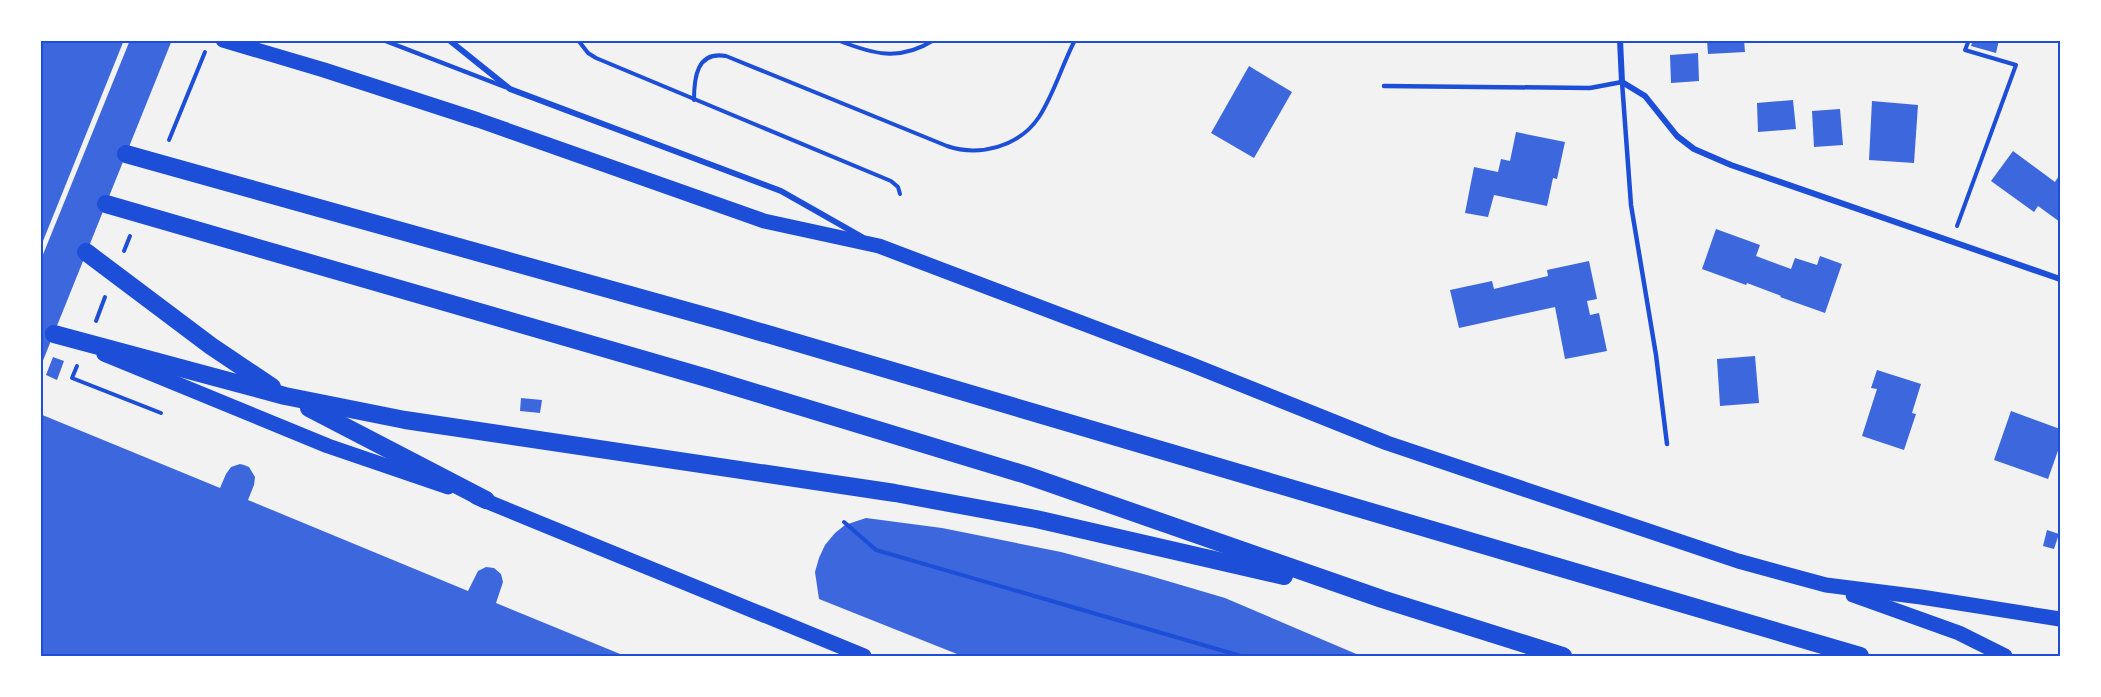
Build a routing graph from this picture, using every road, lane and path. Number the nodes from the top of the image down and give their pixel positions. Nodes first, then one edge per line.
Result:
1 (223, 40) edge
2 (383, 40) edge
3 (449, 40) edge
4 (578, 40) edge
5 (837, 40) edge
6 (934, 40) edge
7 (1075, 40) edge
8 (1620, 40) edge
9 (1969, 40) edge
10 (1622, 82) junction
11 (1384, 86) dead end
12 (510, 88) junction
13 (694, 100) junction
14 (126, 154) dead end
15 (900, 194) dead end
16 (106, 204) dead end
17 (1952, 240) junction
18 (879, 246) junction
19 (86, 252) dead end
20 (2061, 279) edge
21 (54, 333) joint
22 (82, 381) dead end
23 (285, 396) junction
24 (161, 413) dead end
25 (1667, 444) dead end
26 (486, 500) junction
27 (844, 522) dead end
28 (1826, 585) junction
29 (1382, 599) junction
30 (2061, 619) edge
31 (864, 657) edge
32 (1241, 657) edge
33 (1563, 657) edge
34 (1860, 657) edge
35 (2005, 657) edge

1 - 18 main road
2 - 12 lane
3 - 12 street
4 - 13 path
5 - 6 path
7 - 13 path
8 - 10 street
9 - 17 path
10 - 11 lane
10 - 17 street
10 - 25 lane
12 - 18 street
13 - 15 path
14 - 34 highway
16 - 29 highway
17 - 20 street
18 - 28 main road
19 - 23 highway
21 - 23 highway
21 - 26 main road
22 - 24 path
23 - 26 highway
23 - 29 highway
26 - 31 main road
27 - 32 path
28 - 30 main road
28 - 35 main road
29 - 33 highway

